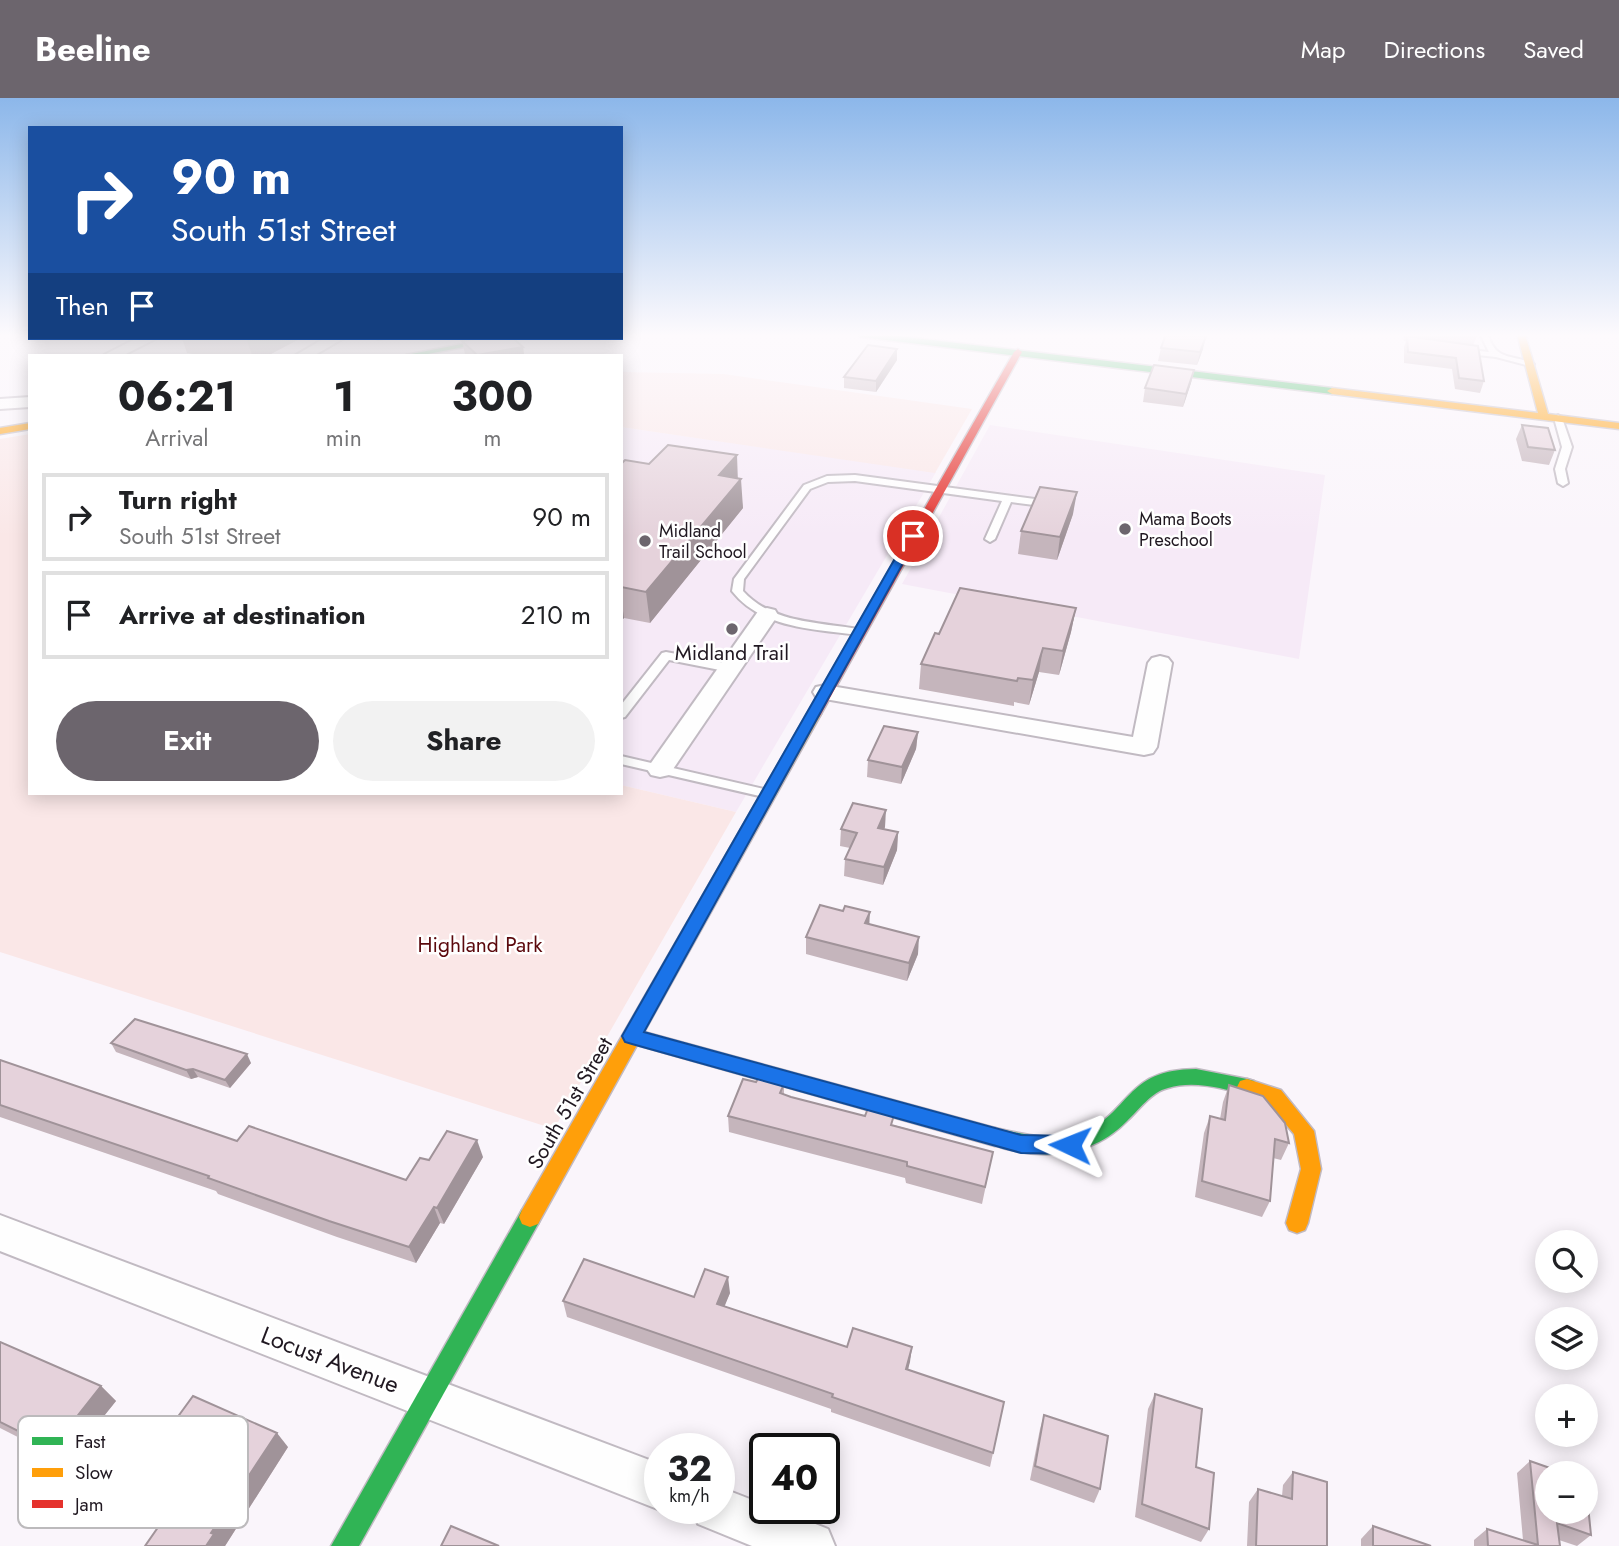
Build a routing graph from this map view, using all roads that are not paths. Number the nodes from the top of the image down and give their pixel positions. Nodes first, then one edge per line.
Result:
1 (28, 402) edge
2 (990, 402) edge
3 (1425, 402) edge
4 (1545, 402) edge
5 (0, 404) edge
6 (1551, 417) junction
7 (28, 426) edge
8 (1619, 426) edge
9 (0, 431) edge
10 (1563, 482) dead end
11 (940, 488) junction
12 (1008, 498) junction
13 (1063, 506) edge
14 (990, 539) dead end
15 (767, 615) junction
16 (858, 632) junction
17 (1160, 663) dead end
18 (730, 668) junction
19 (825, 692) junction
20 (624, 707) edge
21 (623, 760) edge
22 (660, 769) junction
23 (768, 794) junction
24 (632, 1036) junction
25 (1297, 1223) dead end
26 (0, 1233) edge
27 (427, 1398) junction
28 (644, 1482) edge
29 (735, 1516) edge
30 (344, 1546) edge
31 (811, 1546) edge

1 - 5 street
2 - 11 street, South 51st Street
3 - 6 street
4 - 6 street
6 - 8 street
6 - 10 lane
7 - 9 street
11 - 12 lane
11 - 15 lane
11 - 16 street, South 51st Street
12 - 13 lane
12 - 14 lane
15 - 16 lane
15 - 18 street
16 - 19 street, South 51st Street
17 - 19 street
18 - 20 lane
18 - 22 street
19 - 23 street, South 51st Street
21 - 22 lane
22 - 23 lane
23 - 24 street, South 51st Street
24 - 25 street
24 - 27 street, South 51st Street
26 - 27 street, Locust Avenue
27 - 28 street, Locust Avenue
27 - 30 street, South 51st Street
29 - 31 street

